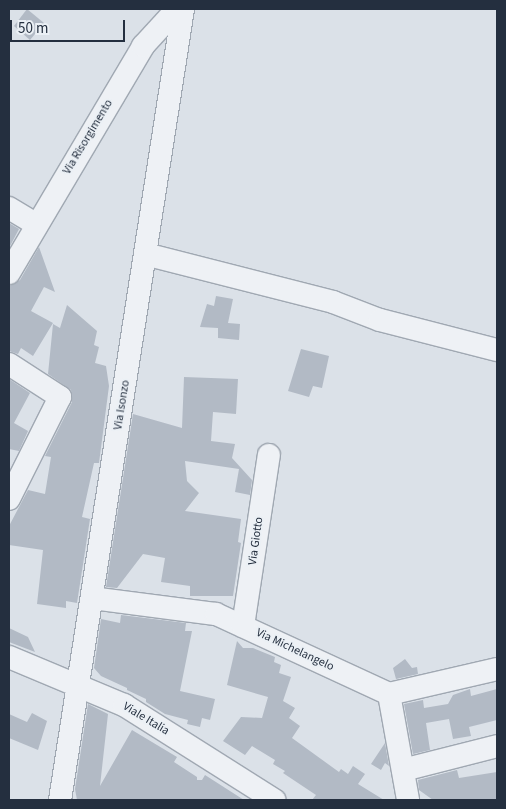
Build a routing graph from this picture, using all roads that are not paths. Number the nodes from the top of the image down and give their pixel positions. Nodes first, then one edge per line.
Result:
1 (178, 9) edge
2 (183, 9) edge
3 (9, 208) edge
4 (36, 224) junction
5 (145, 254) junction
6 (9, 273) edge
7 (497, 350) edge
8 (9, 364) edge
9 (268, 455) dead end
10 (9, 499) edge
11 (92, 598) junction
12 (243, 626) junction
13 (9, 657) edge
14 (497, 669) edge
15 (79, 685) junction
16 (389, 694) junction
17 (497, 746) edge
18 (402, 770) junction
19 (60, 800) edge
20 (274, 800) edge
21 (408, 800) edge

1 - 4 street, Via Risorgimento
2 - 5 street, Via Isonzo
3 - 4 street
4 - 6 street, Via Risorgimento
5 - 7 street
5 - 11 street, Via Isonzo
8 - 10 street
9 - 12 street, Via Giotto
11 - 12 street, Via Michelangelo
11 - 15 street, Via Isonzo
12 - 16 street, Via Michelangelo
13 - 15 street, Viale Italia
14 - 16 street
15 - 19 street, Via Isonzo
15 - 20 street, Viale Italia
16 - 18 street
17 - 18 street
18 - 21 street

